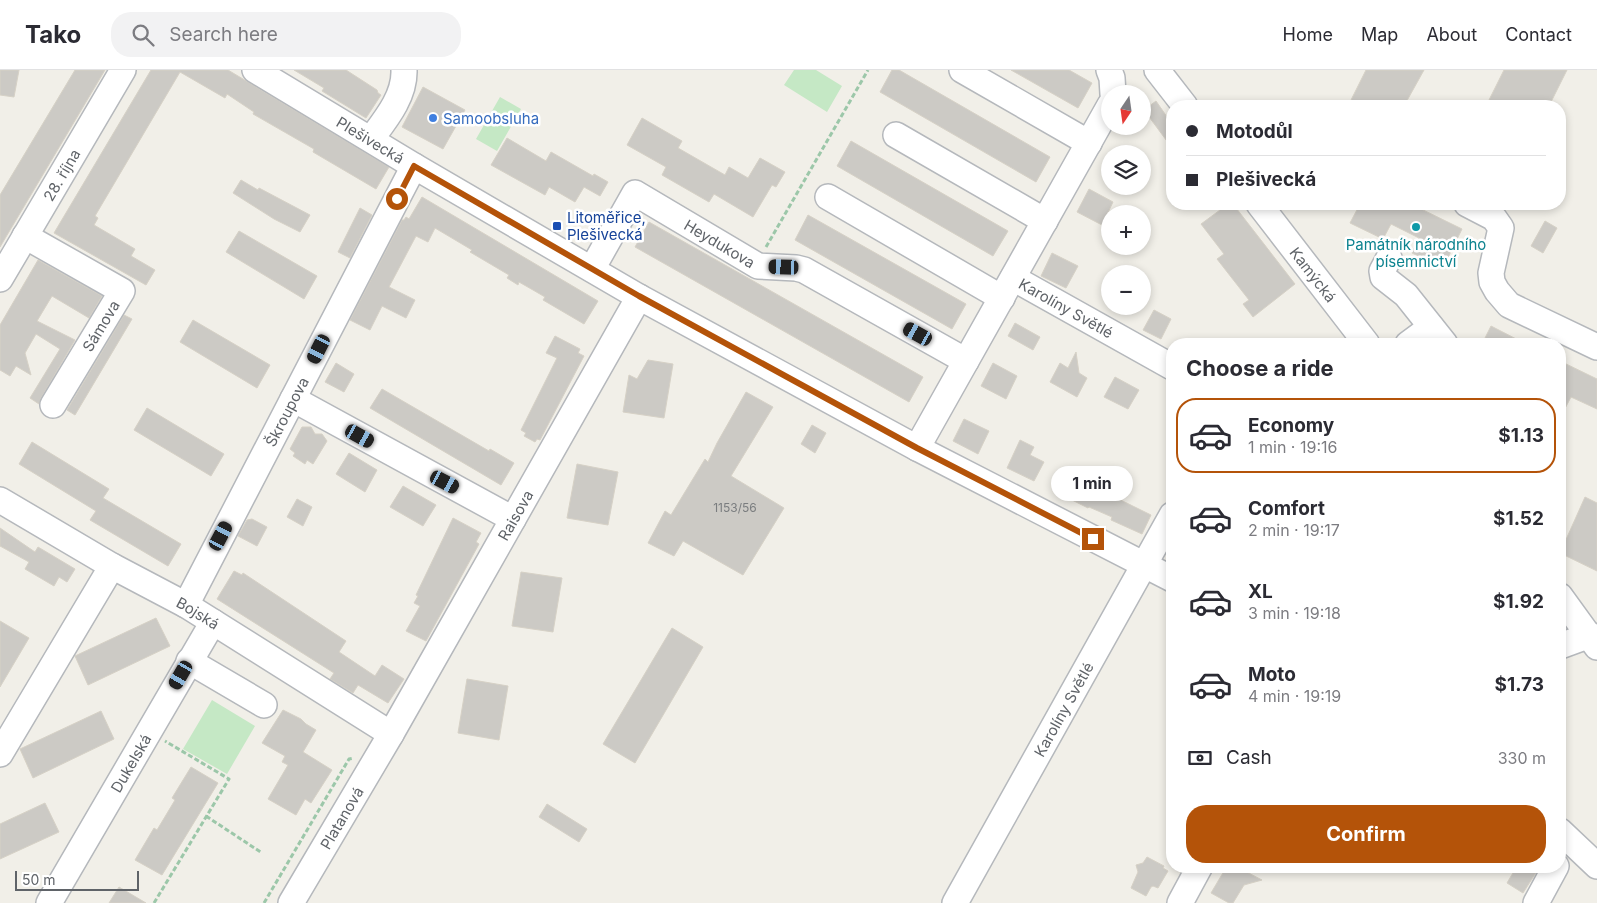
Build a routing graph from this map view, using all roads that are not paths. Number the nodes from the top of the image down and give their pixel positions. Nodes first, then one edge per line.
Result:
1 (123, 70) edge
2 (256, 70) edge
3 (404, 70) edge
4 (962, 70) edge
5 (1109, 70) edge
6 (1157, 70) edge
7 (1112, 85) edge
8 (1180, 100) edge
9 (1101, 121) edge
10 (896, 135) dead end
11 (371, 138) junction
12 (1089, 143) junction
13 (414, 166) junction
14 (828, 197) dead end
15 (1264, 210) edge
16 (1479, 210) edge
17 (1045, 220) junction
18 (25, 236) junction
19 (1389, 258) dead end
20 (592, 269) junction
21 (0, 278) edge
22 (1007, 288) junction
23 (639, 296) junction
24 (1438, 335) edge
25 (1362, 338) edge
26 (1597, 347) edge
27 (966, 361) junction
28 (1166, 364) edge
29 (293, 399) junction
30 (53, 405) dead end
31 (917, 448) junction
32 (0, 500) edge
33 (513, 519) junction
34 (1166, 527) edge
35 (112, 566) junction
36 (1146, 566) junction
37 (1166, 576) edge
38 (1566, 603) edge
39 (186, 605) junction
40 (213, 622) junction
41 (1595, 636) edge
42 (1566, 644) edge
43 (189, 661) junction
44 (264, 705) dead end
45 (391, 734) junction
46 (0, 754) edge
47 (1566, 845) edge
48 (1597, 866) edge
49 (1196, 873) edge
50 (1552, 873) edge
51 (50, 903) edge
52 (291, 903) edge
53 (955, 903) edge
54 (1180, 903) edge
55 (1536, 903) edge

1 - 18 street, 28. října
2 - 11 street, Plešivecká
3 - 11 street
4 - 12 street
5 - 7 street
6 - 8 street
9 - 12 street
10 - 17 street
11 - 13 street, Plešivecká
12 - 17 street
13 - 20 street, Plešivecká
13 - 29 street, Škroupova
14 - 22 street, Karolíny Světlé
15 - 25 street, Kamýcká
16 - 26 street
17 - 22 street
18 - 21 street, 28. října
18 - 30 street, Sámova
19 - 24 street
20 - 23 street, Plešivecká
20 - 27 street, Heydukova
22 - 27 street
22 - 28 street, Karolíny Světlé
23 - 31 street, Plešivecká
23 - 33 street, Raisova
27 - 31 street
29 - 33 street
29 - 39 street, Škroupova
31 - 36 street, Plešivecká
32 - 35 street, Bojská
33 - 45 street, Raisova
34 - 36 street, Karolíny Světlé
35 - 39 street, Bojská
35 - 46 street
36 - 37 street, Plešivecká
36 - 53 street, Karolíny Světlé
38 - 41 street
39 - 40 street, Bojská
40 - 43 street, Dukelská
40 - 45 street, Bojská
41 - 42 street
43 - 44 street
43 - 51 street, Dukelská
45 - 52 street, Platanová
47 - 48 street
49 - 54 street
50 - 55 street

